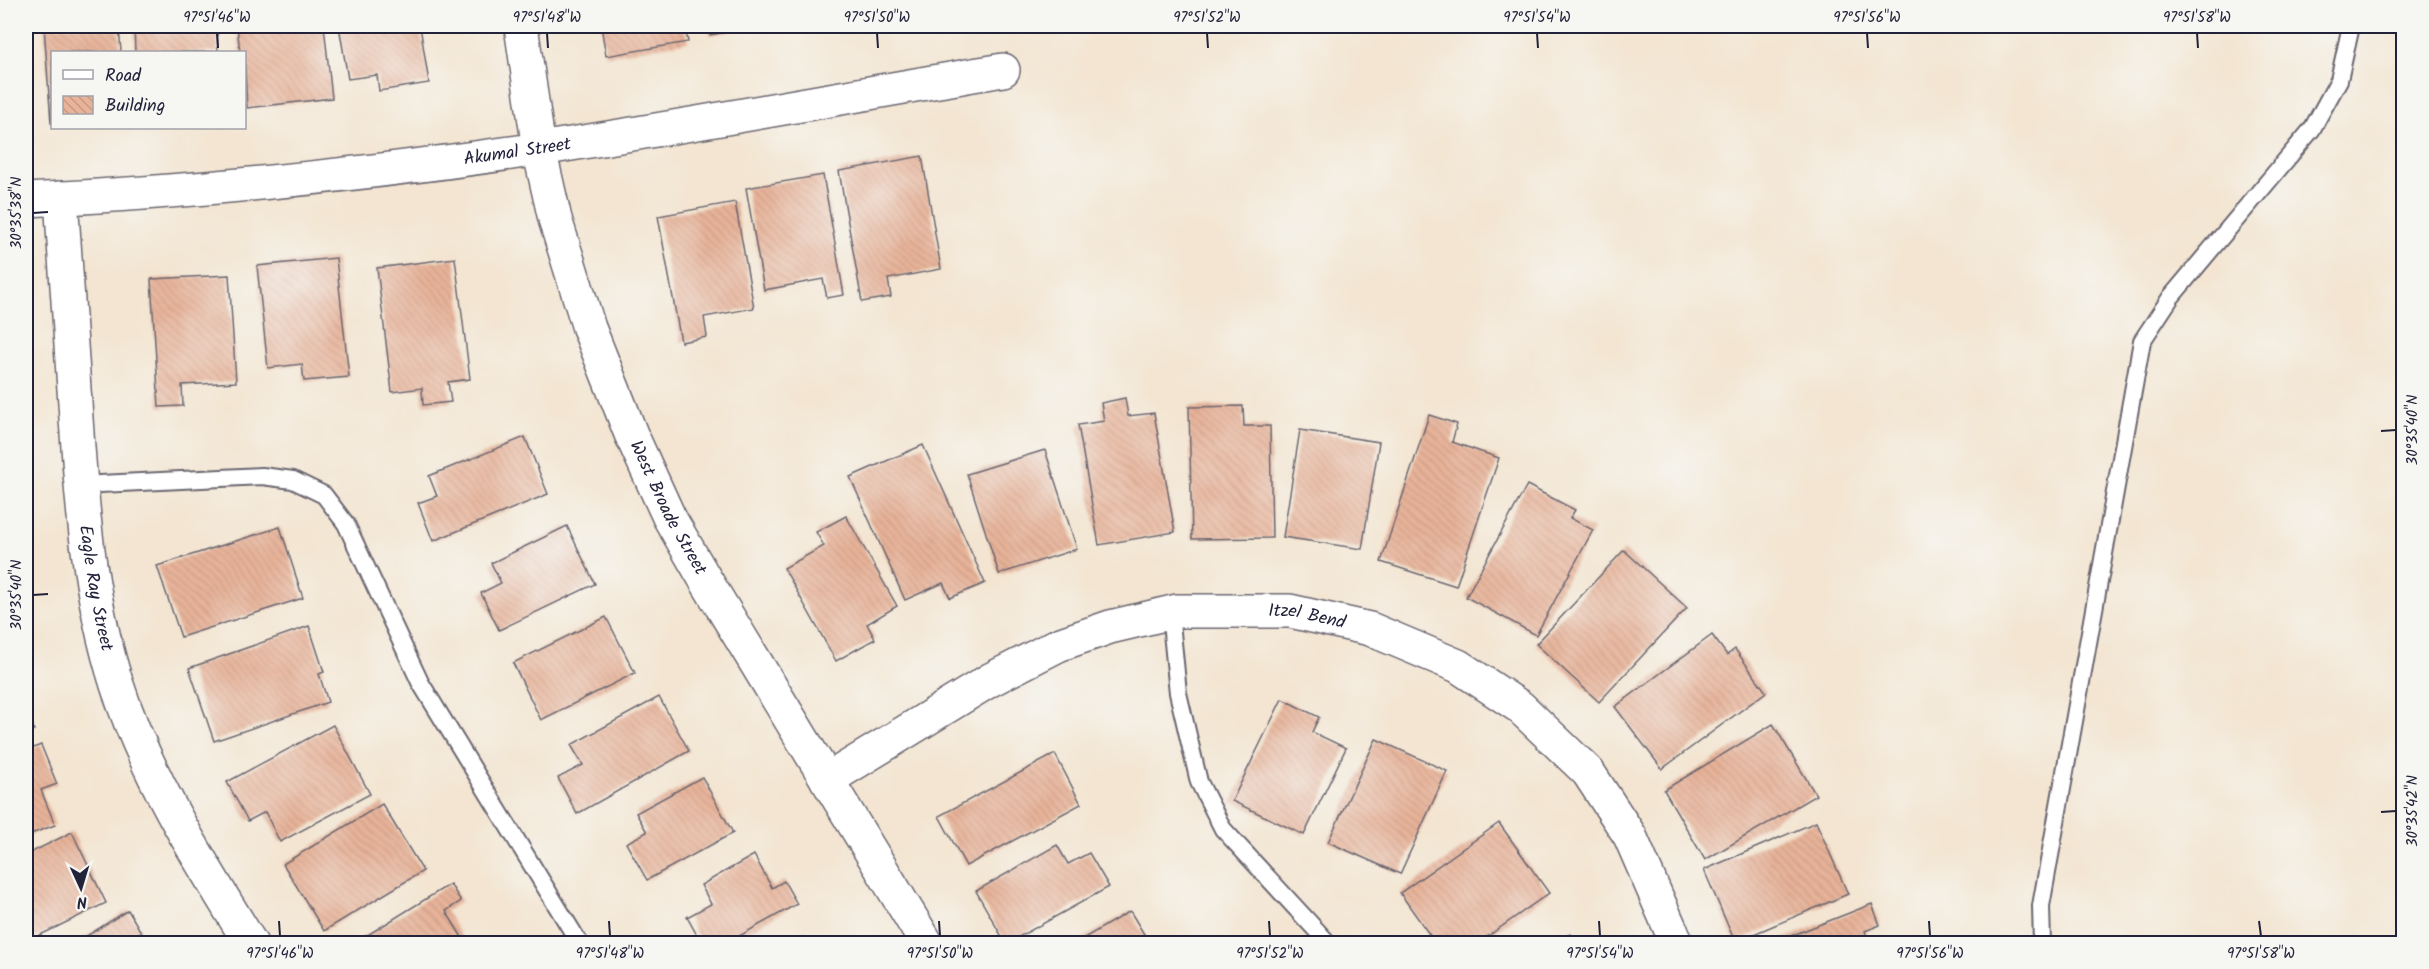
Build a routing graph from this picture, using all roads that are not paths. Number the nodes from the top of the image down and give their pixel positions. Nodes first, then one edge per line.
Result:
1 (522, 26) edge
2 (2351, 26) edge
3 (1003, 70) dead end
4 (539, 148) junction
5 (61, 198) junction
6 (26, 200) edge
7 (80, 485) junction
8 (1170, 612) junction
9 (827, 780) junction
10 (250, 944) edge
11 (580, 944) edge
12 (927, 944) edge
13 (1329, 944) edge
14 (1677, 944) edge
15 (2042, 944) edge

1 - 4 street, West Broade Street
2 - 15 lane
3 - 4 street, Akumal Street
4 - 5 street, Akumal Street
4 - 9 street, West Broade Street
5 - 6 street, Akumal Street
5 - 7 street, Eagle Ray Street
7 - 10 street, Eagle Ray Street
7 - 11 lane
8 - 9 street, Itzel Bend
8 - 13 lane
8 - 14 street, Itzel Bend
9 - 12 street, West Broade Street

